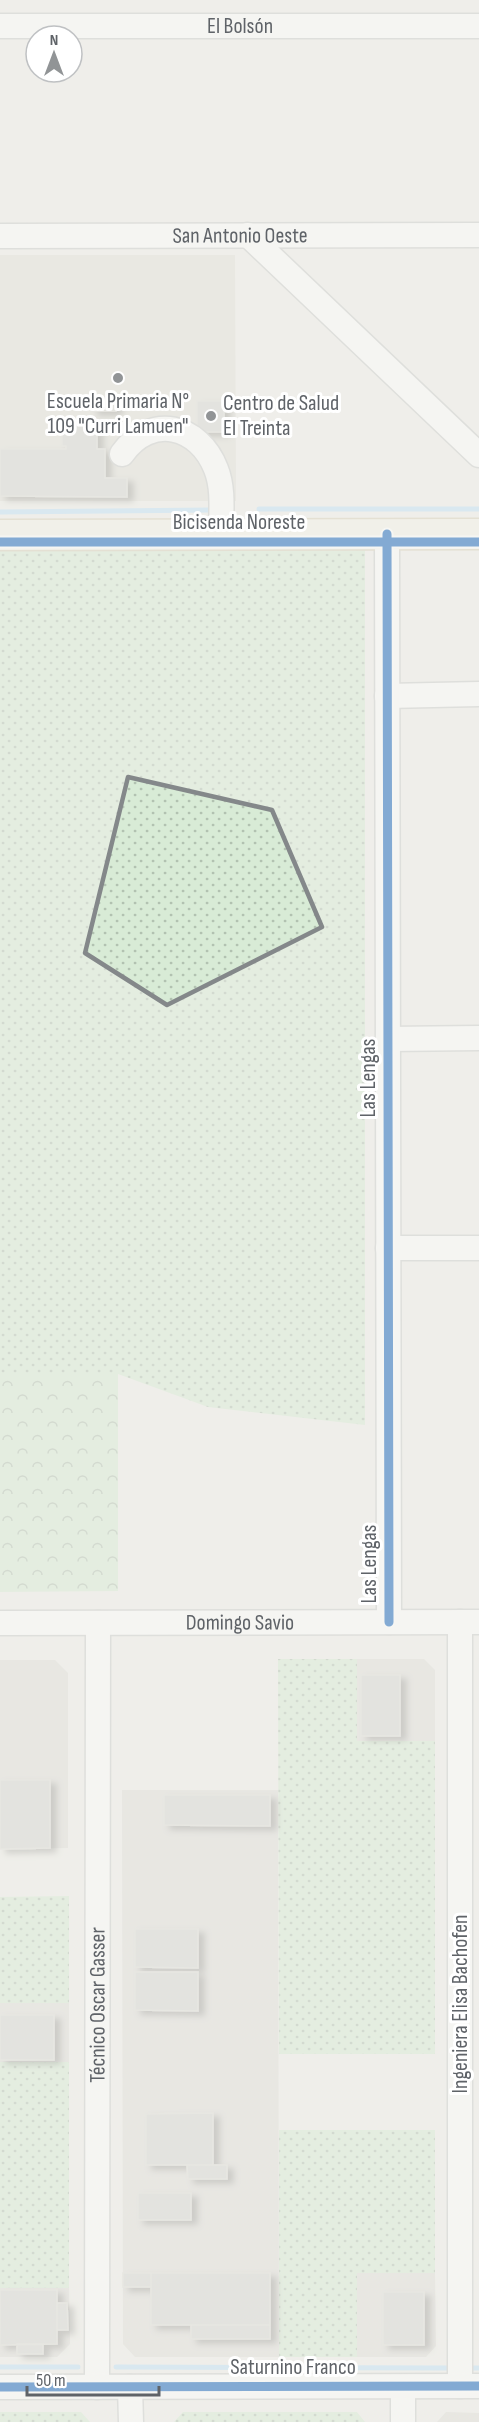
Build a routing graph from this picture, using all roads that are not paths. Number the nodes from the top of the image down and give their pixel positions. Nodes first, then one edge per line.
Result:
1 (0, 26) edge
2 (479, 26) edge
3 (479, 235) edge
4 (0, 236) edge
5 (248, 236) junction
6 (122, 454) dead end
7 (479, 455) edge
8 (220, 534) junction
9 (387, 534) junction
10 (479, 534) edge
11 (0, 535) edge
12 (479, 694) edge
13 (387, 696) junction
14 (479, 1038) edge
15 (388, 1039) junction
16 (388, 1248) junction
17 (479, 1248) edge
18 (388, 1622) junction
19 (469, 1622) edge
20 (0, 1623) edge
21 (98, 1623) junction
22 (470, 2386) edge
23 (0, 2387) edge
24 (97, 2387) junction
25 (130, 2387) junction
26 (403, 2387) junction
27 (131, 2422) edge
28 (403, 2422) edge

1 - 2 street, El Bolsón
3 - 5 street, San Antonio Oeste
4 - 5 street, San Antonio Oeste
5 - 7 street
6 - 8 street
8 - 9 main road
8 - 11 main road
9 - 10 main road
9 - 13 street, Las Lengas
12 - 13 street
13 - 15 street, Las Lengas
14 - 15 street
15 - 16 street, Las Lengas
16 - 17 street
16 - 18 street, Las Lengas
18 - 19 street, Domingo Savio
18 - 21 street, Domingo Savio
19 - 22 street, Ingeniera Elisa Bachofen
20 - 21 street, Domingo Savio
21 - 24 street, Técnico Oscar Gasser
22 - 26 street, Saturnino Franco
23 - 24 street, Saturnino Franco
24 - 25 street, Saturnino Franco
25 - 26 street, Saturnino Franco
25 - 27 street
26 - 28 street

